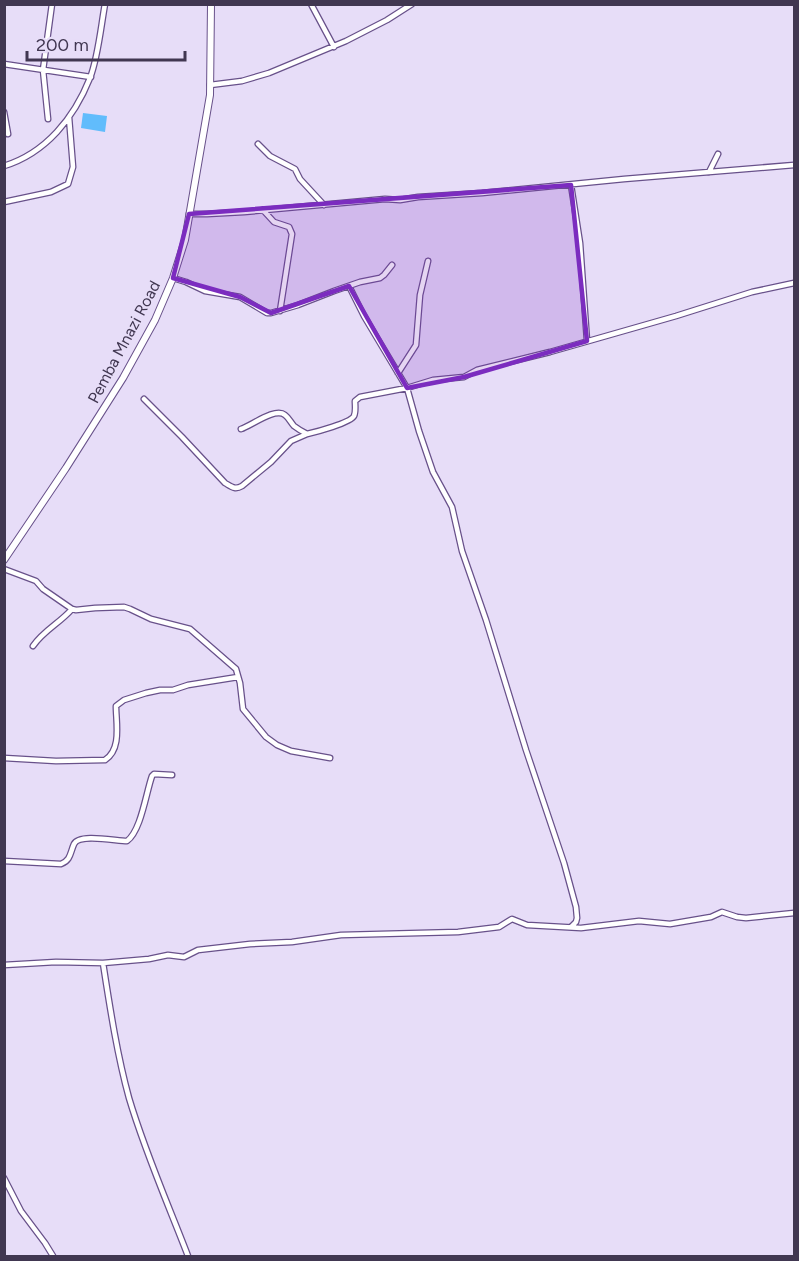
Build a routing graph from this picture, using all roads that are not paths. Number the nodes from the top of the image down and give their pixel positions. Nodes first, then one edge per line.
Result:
1 (52, 4) edge
2 (105, 4) edge
3 (211, 4) edge
4 (311, 4) edge
5 (412, 4) edge
6 (334, 47) junction
7 (4, 64) edge
8 (43, 70) junction
9 (91, 77) junction
10 (210, 85) junction
11 (4, 112) edge
12 (69, 117) junction
13 (48, 119) dead end
14 (8, 134) dead end
15 (258, 144) dead end
16 (718, 154) dead end
17 (795, 165) edge
18 (4, 166) edge
19 (709, 172) junction
20 (571, 185) junction
21 (4, 202) edge
22 (324, 205) junction
23 (263, 210) junction
24 (189, 214) junction
25 (428, 261) dead end
26 (392, 265) dead end
27 (173, 278) junction
28 (795, 284) edge
29 (349, 286) junction
30 (280, 311) junction
31 (588, 341) junction
32 (398, 373) junction
33 (407, 388) junction
34 (144, 399) dead end
35 (241, 429) dead end
36 (307, 434) junction
37 (4, 560) edge
38 (4, 568) edge
39 (72, 609) junction
40 (33, 646) dead end
41 (238, 677) junction
42 (4, 758) edge
43 (330, 758) dead end
44 (172, 775) dead end
45 (4, 861) edge
46 (795, 913) edge
47 (571, 927) junction
48 (103, 963) junction
49 (4, 965) edge
50 (4, 1178) edge
51 (53, 1257) edge
52 (188, 1257) edge

1 - 8 street
2 - 9 street
3 - 10 main road, Pemba Mnazi Road
4 - 6 street
5 - 6 street
6 - 10 street
7 - 8 street
8 - 9 street
8 - 13 street
9 - 12 street
10 - 24 main road, Pemba Mnazi Road
11 - 14 street
12 - 18 street
12 - 21 street
15 - 22 street
16 - 19 street
17 - 19 street
19 - 20 street
20 - 22 street
20 - 31 street
22 - 23 street
23 - 24 street
23 - 30 street
24 - 27 main road, Pemba Mnazi Road
25 - 32 street
26 - 29 street
27 - 30 street
27 - 37 main road, Pemba Mnazi Road
28 - 31 street
29 - 30 street
29 - 32 street
31 - 33 street
32 - 33 street
33 - 36 street
33 - 47 street
34 - 36 street
35 - 36 street
38 - 39 street
39 - 40 street
39 - 41 street
41 - 42 street
41 - 43 street
44 - 45 street
46 - 47 street
47 - 48 street
48 - 49 street
48 - 52 street
50 - 51 street

